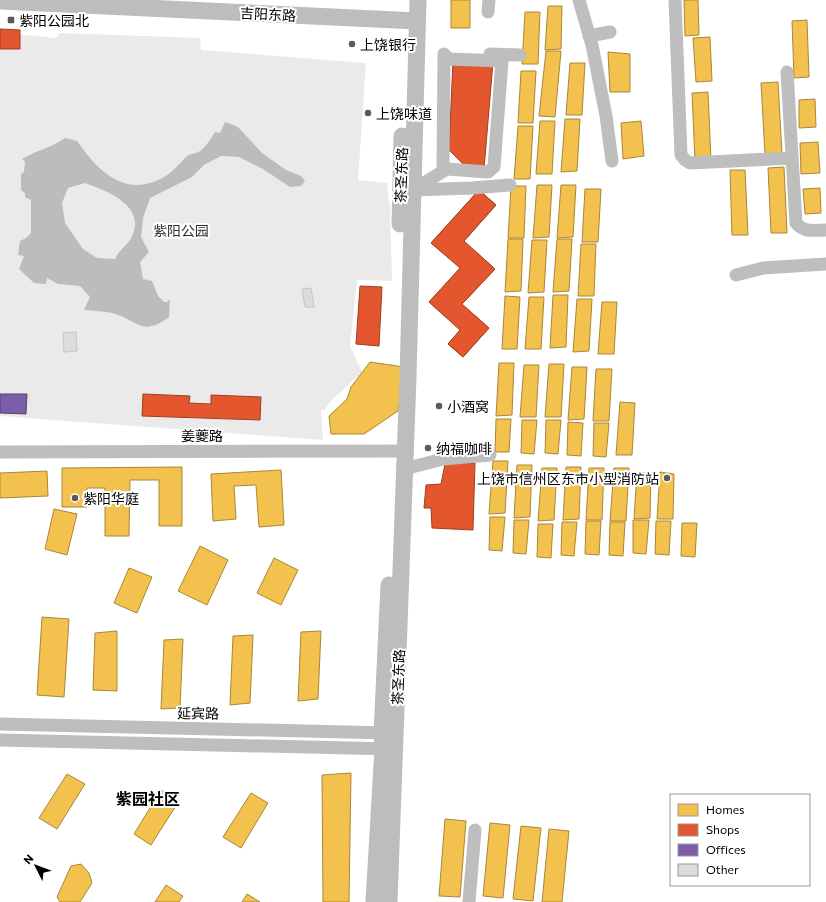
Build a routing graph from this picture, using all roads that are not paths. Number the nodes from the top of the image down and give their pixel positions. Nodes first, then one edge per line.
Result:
1 (407, 0) edge
2 (418, 0) edge
3 (579, 0) edge
4 (675, 0) edge
5 (0, 2) edge
6 (412, 20) junction
7 (610, 32) dead end
8 (589, 36) junction
9 (438, 54) junction
10 (520, 55) dead end
11 (787, 72) dead end
12 (792, 158) junction
13 (612, 161) dead end
14 (443, 171) junction
15 (510, 185) dead end
16 (406, 190) junction
17 (826, 230) edge
18 (826, 264) edge
19 (736, 275) dead end
20 (399, 451) junction
21 (0, 452) edge
22 (490, 455) dead end
23 (404, 469) junction
24 (0, 724) edge
25 (0, 740) edge
26 (389, 741) junction
27 (475, 830) dead end
28 (374, 902) edge
29 (389, 902) edge
30 (469, 902) edge

1 - 6 main road, 茶圣东路
2 - 6 main road, 茶圣东路
3 - 8 street
4 - 12 street
5 - 6 main road, 吉阳东路
6 - 16 main road, 茶圣东路
7 - 8 street
8 - 13 street
9 - 10 street
9 - 14 street
9 - 14 street
11 - 12 street
12 - 17 street
14 - 16 street
15 - 16 street
16 - 20 main road, 茶圣东路
18 - 19 street
20 - 21 street, 姜夔路
20 - 23 main road, 茶圣东路
20 - 26 main road, 茶圣东路
22 - 23 street
23 - 26 main road, 茶圣东路
24 - 26 street, 延宾路
25 - 26 street
26 - 28 main road, 茶圣东路
26 - 29 main road, 茶圣东路
27 - 30 street

